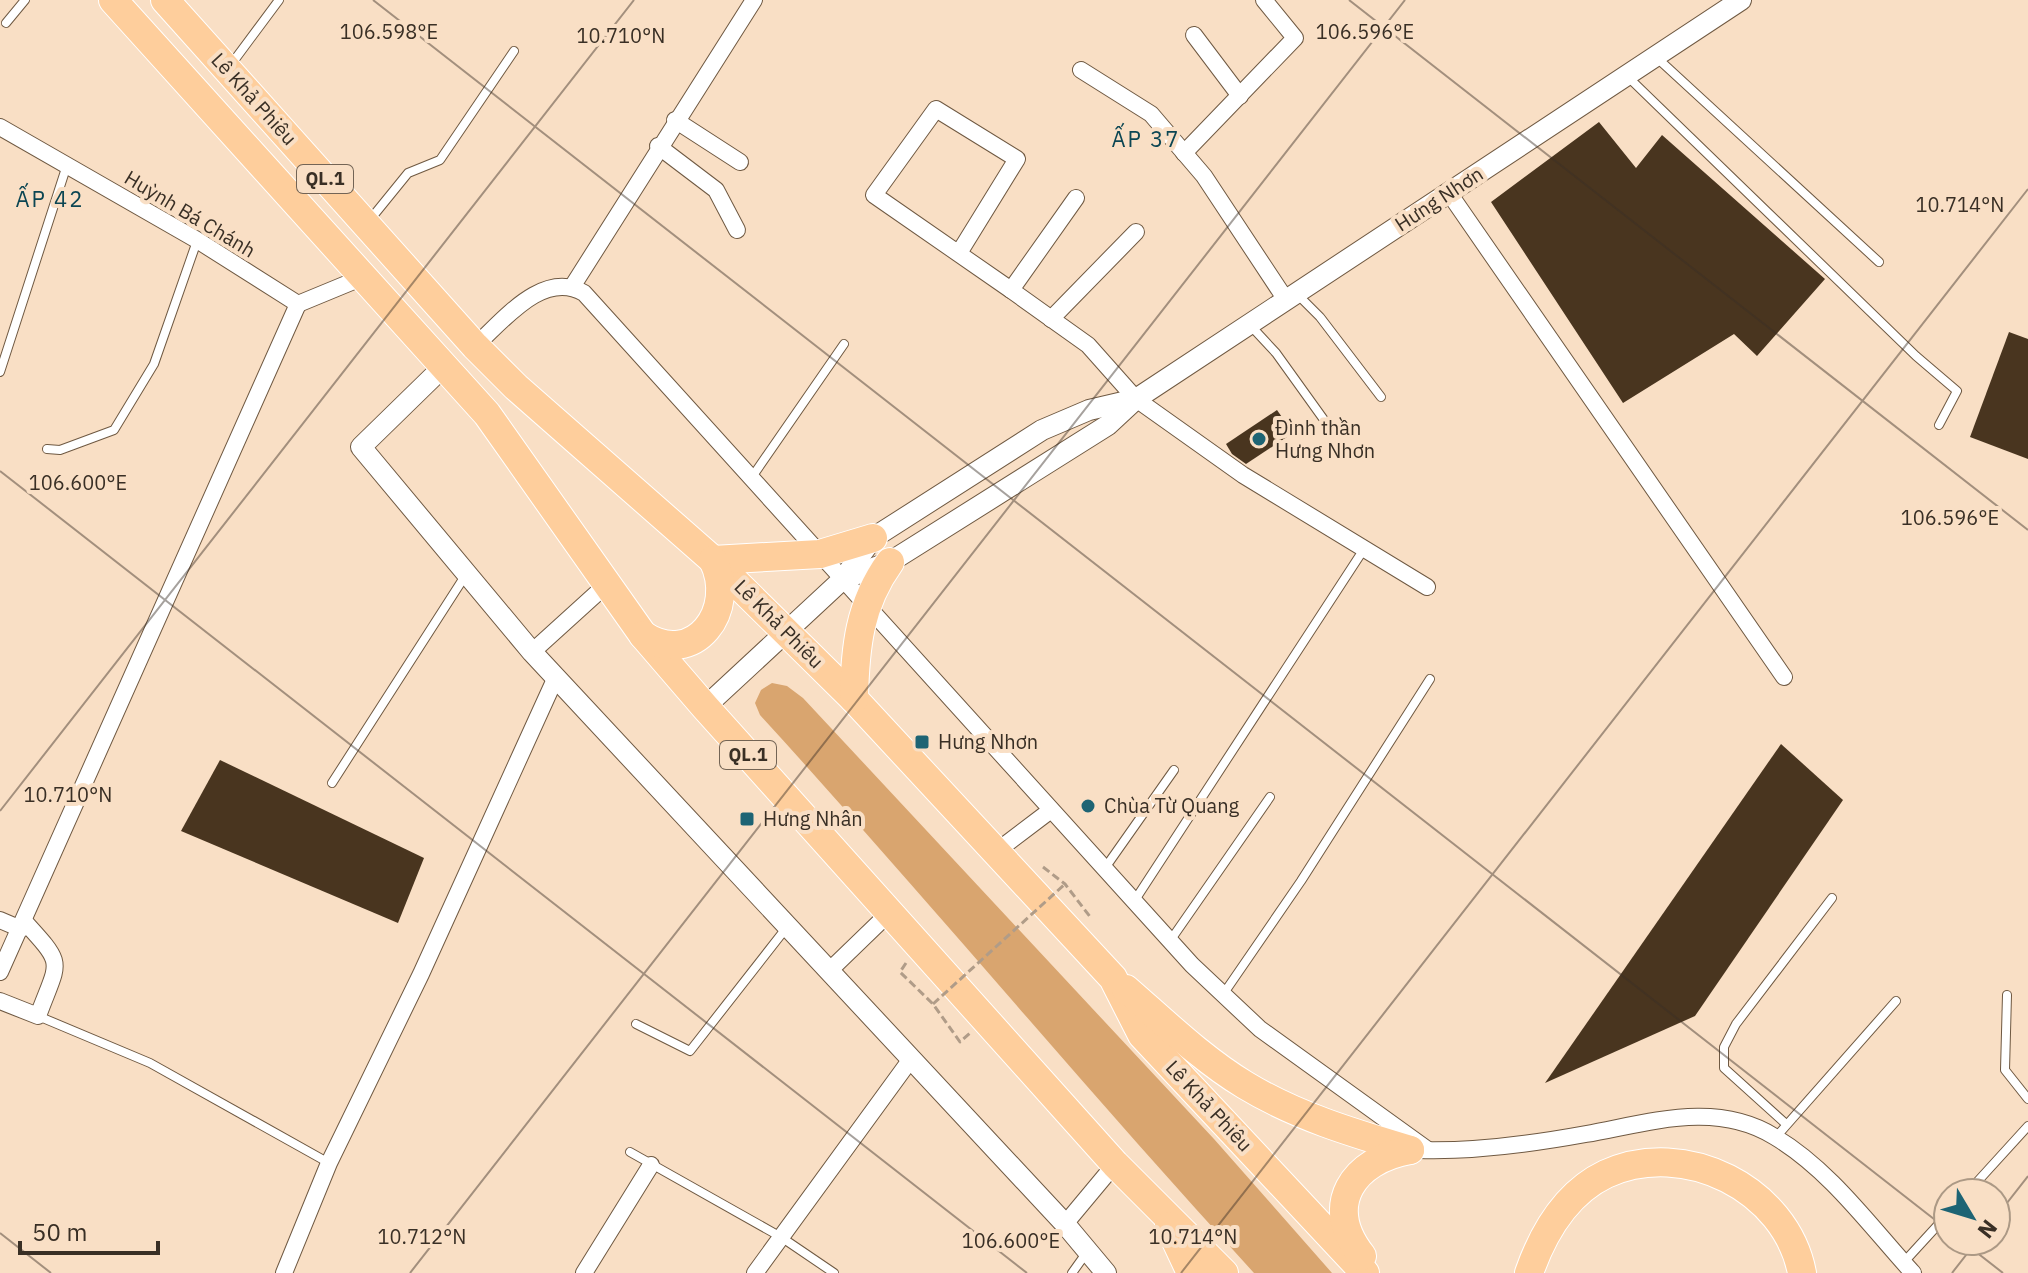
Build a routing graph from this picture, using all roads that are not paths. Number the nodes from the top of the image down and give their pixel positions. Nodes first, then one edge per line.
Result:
1 (25, 0) edge
2 (113, 0) edge
3 (279, 0) edge
4 (754, 0) edge
5 (1264, 0) edge
6 (1741, 0) edge
7 (174, 4) edge
8 (6, 23) dead end
9 (1194, 35) dead end
10 (514, 51) dead end
11 (1656, 56) junction
12 (227, 69) junction
13 (1081, 70) dead end
14 (1627, 75) junction
15 (1240, 96) junction
16 (675, 120) junction
17 (1, 130) edge
18 (658, 146) junction
19 (1184, 153) junction
20 (740, 162) dead end
21 (68, 164) junction
22 (1449, 193) junction
23 (1076, 198) dead end
24 (366, 225) junction
25 (737, 230) dead end
26 (1136, 232) dead end
27 (197, 240) junction
28 (959, 253) junction
29 (1879, 262) dead end
30 (361, 278) junction
31 (572, 287) junction
32 (1011, 290) junction
33 (1291, 297) junction
34 (298, 304) junction
35 (1051, 319) junction
36 (1249, 324) junction
37 (844, 344) dead end
38 (475, 346) junction
39 (443, 367) junction
40 (0, 372) edge
41 (1381, 397) dead end
42 (1136, 399) junction
43 (1939, 425) dead end
44 (1332, 431) dead end
45 (47, 449) dead end
46 (752, 477) junction
47 (873, 538) junction
48 (1364, 549) junction
49 (820, 554) junction
50 (713, 560) junction
51 (890, 562) junction
52 (465, 576) junction
53 (843, 579) junction
54 (607, 584) junction
55 (1427, 587) dead end
56 (866, 604) junction
57 (785, 631) junction
58 (643, 635) junction
59 (532, 652) junction
60 (556, 677) junction
61 (1784, 677) dead end
62 (1430, 679) dead end
63 (854, 699) junction
64 (705, 707) junction
65 (1174, 770) dead end
66 (332, 783) dead end
67 (1270, 797) dead end
68 (1051, 810) junction
69 (997, 851) junction
70 (1105, 869) junction
71 (1832, 898) dead end
72 (1134, 901) junction
73 (888, 914) junction
74 (0, 920) edge
75 (22, 925) junction
76 (788, 927) junction
77 (1170, 941) junction
78 (829, 971) junction
79 (0, 972) edge
80 (1113, 978) junction
81 (2007, 995) dead end
82 (1222, 996) junction
83 (0, 1001) edge
84 (1896, 1001) dead end
85 (38, 1016) junction
86 (636, 1024) dead end
87 (911, 1059) junction
88 (2028, 1099) edge
89 (2028, 1126) edge
90 (1781, 1130) junction
91 (1419, 1150) junction
92 (630, 1152) dead end
93 (329, 1163) junction
94 (1115, 1164) junction
95 (651, 1165) junction
96 (1982, 1177) edge
97 (1162, 1211) junction
98 (1065, 1224) junction
99 (1932, 1236) edge
100 (781, 1237) junction
101 (1088, 1251) junction
102 (1908, 1268) edge
103 (284, 1273) edge
104 (584, 1273) edge
105 (755, 1273) edge
106 (834, 1273) edge
107 (1072, 1273) edge
108 (1106, 1273) edge
109 (1191, 1273) edge
110 (1224, 1273) edge
111 (1365, 1273) edge
112 (1374, 1273) edge
113 (1529, 1273) edge
114 (1802, 1273) edge

1 - 8 lane
2 - 30 highway, Lê Khả Phiêu / QL.1
3 - 12 lane
4 - 16 street
5 - 15 street
6 - 11 street, Hưng Nhơn
7 - 12 highway, Lê Khả Phiêu / QL.1
9 - 15 street
10 - 24 lane
11 - 14 street, Hưng Nhơn
11 - 29 lane
12 - 24 highway, Lê Khả Phiêu / QL.1
13 - 19 street
14 - 22 street, Hưng Nhơn
14 - 43 lane
15 - 19 street
16 - 18 street
16 - 20 street
17 - 21 street, Huỳnh Bá Chánh
18 - 25 street
18 - 31 street
19 - 33 street
21 - 27 street, Huỳnh Bá Chánh
21 - 40 lane
22 - 33 street, Hưng Nhơn
22 - 61 street
23 - 32 street
24 - 38 highway, Lê Khả Phiêu / QL.1
26 - 35 street
27 - 34 street, Huỳnh Bá Chánh
27 - 45 lane
28 - 28 street
28 - 32 street
30 - 34 street
30 - 39 highway, Lê Khả Phiêu / QL.1
31 - 38 street
31 - 46 street
32 - 35 street
33 - 36 street, Hưng Nhơn
33 - 41 lane
34 - 75 street
35 - 42 street
36 - 42 street, Hưng Nhơn
36 - 44 lane
37 - 46 lane
38 - 50 highway, Lê Khả Phiêu / QL.1
39 - 52 street
39 - 54 highway, Lê Khả Phiêu / QL.1
42 - 47 street, Hưng Nhơn
42 - 48 street
42 - 51 street, Hưng Nhơn
46 - 49 street
47 - 49 highway
47 - 53 street, Hưng Nhơn
48 - 55 street
48 - 72 lane
49 - 50 highway
49 - 53 street
50 - 57 highway, Lê Khả Phiêu / QL.1
50 - 58 highway
51 - 53 street, Hưng Nhơn
51 - 56 highway
52 - 59 street
52 - 66 lane
53 - 56 street
53 - 57 street, Hưng Nhơn
54 - 58 highway, Lê Khả Phiêu / QL.1
54 - 59 street
56 - 63 highway
56 - 68 street
57 - 63 highway, Lê Khả Phiêu / QL.1
57 - 64 street, Hưng Nhơn
58 - 64 highway, Lê Khả Phiêu / QL.1
59 - 60 street
60 - 76 street
60 - 93 street
62 - 82 lane
63 - 69 highway, Lê Khả Phiêu / QL.1
64 - 73 highway, Lê Khả Phiêu / QL.1
65 - 70 lane
67 - 77 lane
68 - 69 street
68 - 70 street
69 - 80 highway, Lê Khả Phiêu / QL.1
70 - 72 street
71 - 90 lane
72 - 77 street
73 - 78 street
73 - 94 highway, Lê Khả Phiêu / QL.1
74 - 75 street
75 - 79 street
75 - 85 street
76 - 78 street
76 - 86 lane
77 - 82 street
78 - 87 street
80 - 91 highway
80 - 111 highway, Lê Khả Phiêu / QL.1
81 - 88 lane
82 - 91 street
83 - 85 street
84 - 90 lane
85 - 93 lane
87 - 98 street
87 - 100 street
89 - 96 lane
90 - 91 street
90 - 102 street
91 - 112 highway
92 - 95 lane
93 - 103 street
94 - 97 highway, Lê Khả Phiêu / QL.1
94 - 98 street
95 - 100 lane
95 - 104 street
97 - 109 highway
97 - 110 highway, Lê Khả Phiêu / QL.1
98 - 101 street
99 - 102 lane
100 - 105 street
100 - 106 lane
101 - 107 lane
101 - 108 street
113 - 114 highway

